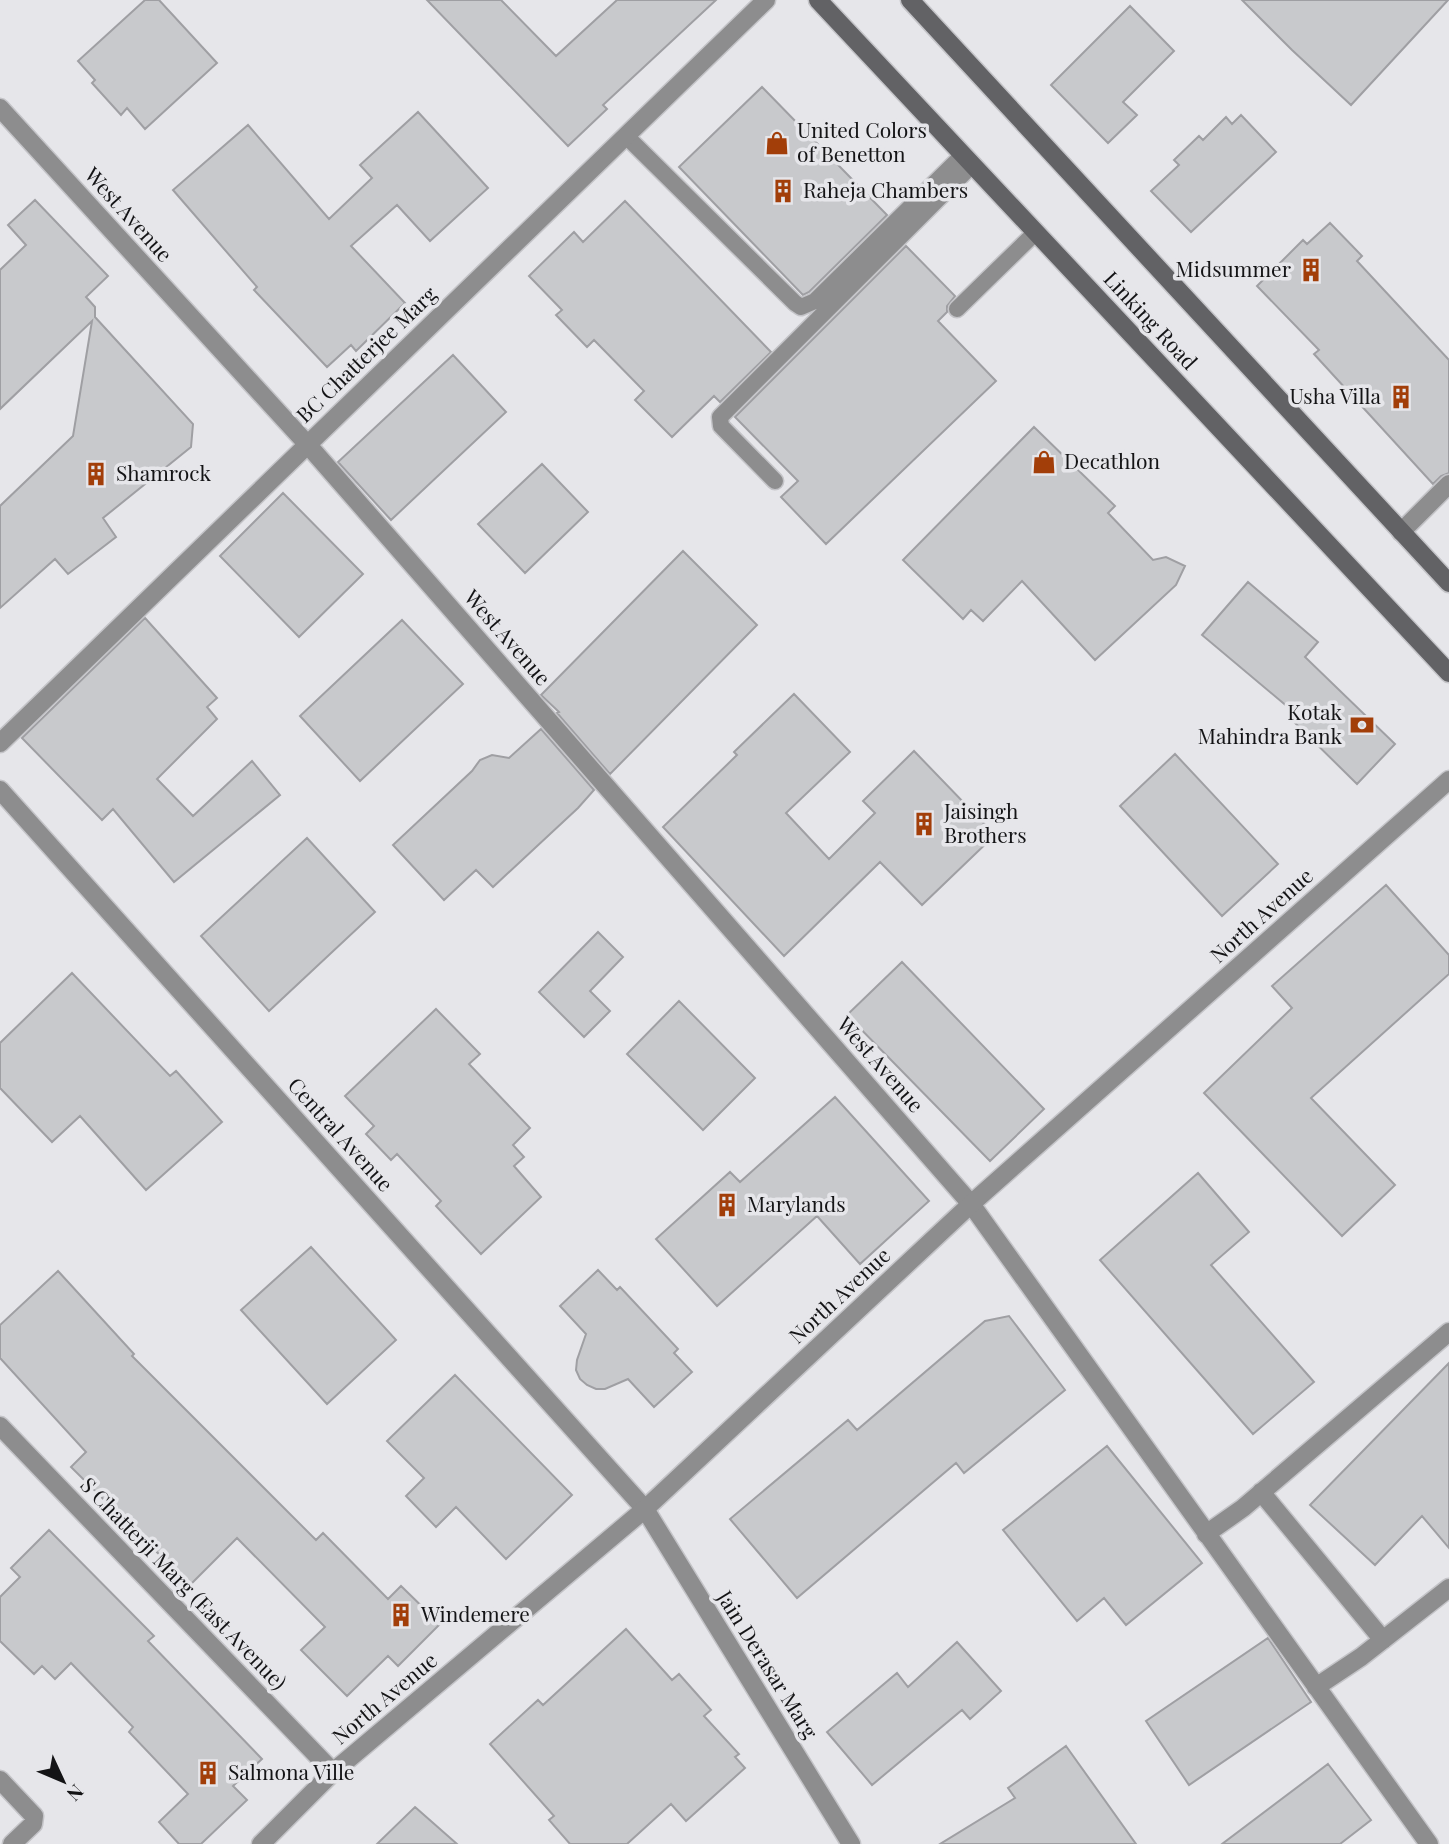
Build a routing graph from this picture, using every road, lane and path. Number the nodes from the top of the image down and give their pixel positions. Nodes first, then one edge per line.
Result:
1 (766, 0) edge
2 (818, 0) edge
3 (910, 0) edge
4 (0, 108) edge
5 (626, 136) junction
6 (968, 160) junction
7 (1035, 233) junction
8 (957, 309) dead end
9 (308, 445) junction
10 (775, 481) dead end
11 (1449, 484) edge
12 (1401, 531) junction
13 (1449, 583) edge
14 (1449, 673) edge
15 (0, 743) edge
16 (1449, 780) edge
17 (0, 790) edge
18 (971, 1204) junction
19 (1449, 1332) edge
20 (0, 1426) edge
21 (1261, 1492) junction
22 (645, 1509) junction
23 (1206, 1534) junction
24 (1449, 1588) edge
25 (1383, 1640) junction
26 (1316, 1687) junction
27 (333, 1772) junction
28 (0, 1780) edge
29 (12, 1844) edge
30 (261, 1844) edge
31 (851, 1844) edge
32 (1429, 1844) edge

1 - 5 street, BC Chatterjee Marg
2 - 6 main road, Linking Road
3 - 12 main road, Linking Road
4 - 9 street, West Avenue
5 - 6 lane
5 - 9 street, BC Chatterjee Marg
6 - 7 main road, Linking Road
6 - 10 lane
7 - 8 lane
7 - 14 main road, Linking Road
9 - 15 street, BC Chatterjee Marg
9 - 18 street, West Avenue
11 - 12 street
12 - 13 main road, Linking Road
16 - 18 street, North Avenue
17 - 22 street, Central Avenue
18 - 22 street, North Avenue
18 - 23 street, West Avenue
19 - 21 street
20 - 27 street, S Chatterji Marg (East Avenue)
21 - 23 street
21 - 25 street
22 - 27 street, North Avenue
22 - 31 street, Jain Derasar Marg
23 - 26 street, West Avenue
24 - 25 street
25 - 26 street
26 - 32 street, West Avenue
27 - 30 street, North Avenue
28 - 29 street

